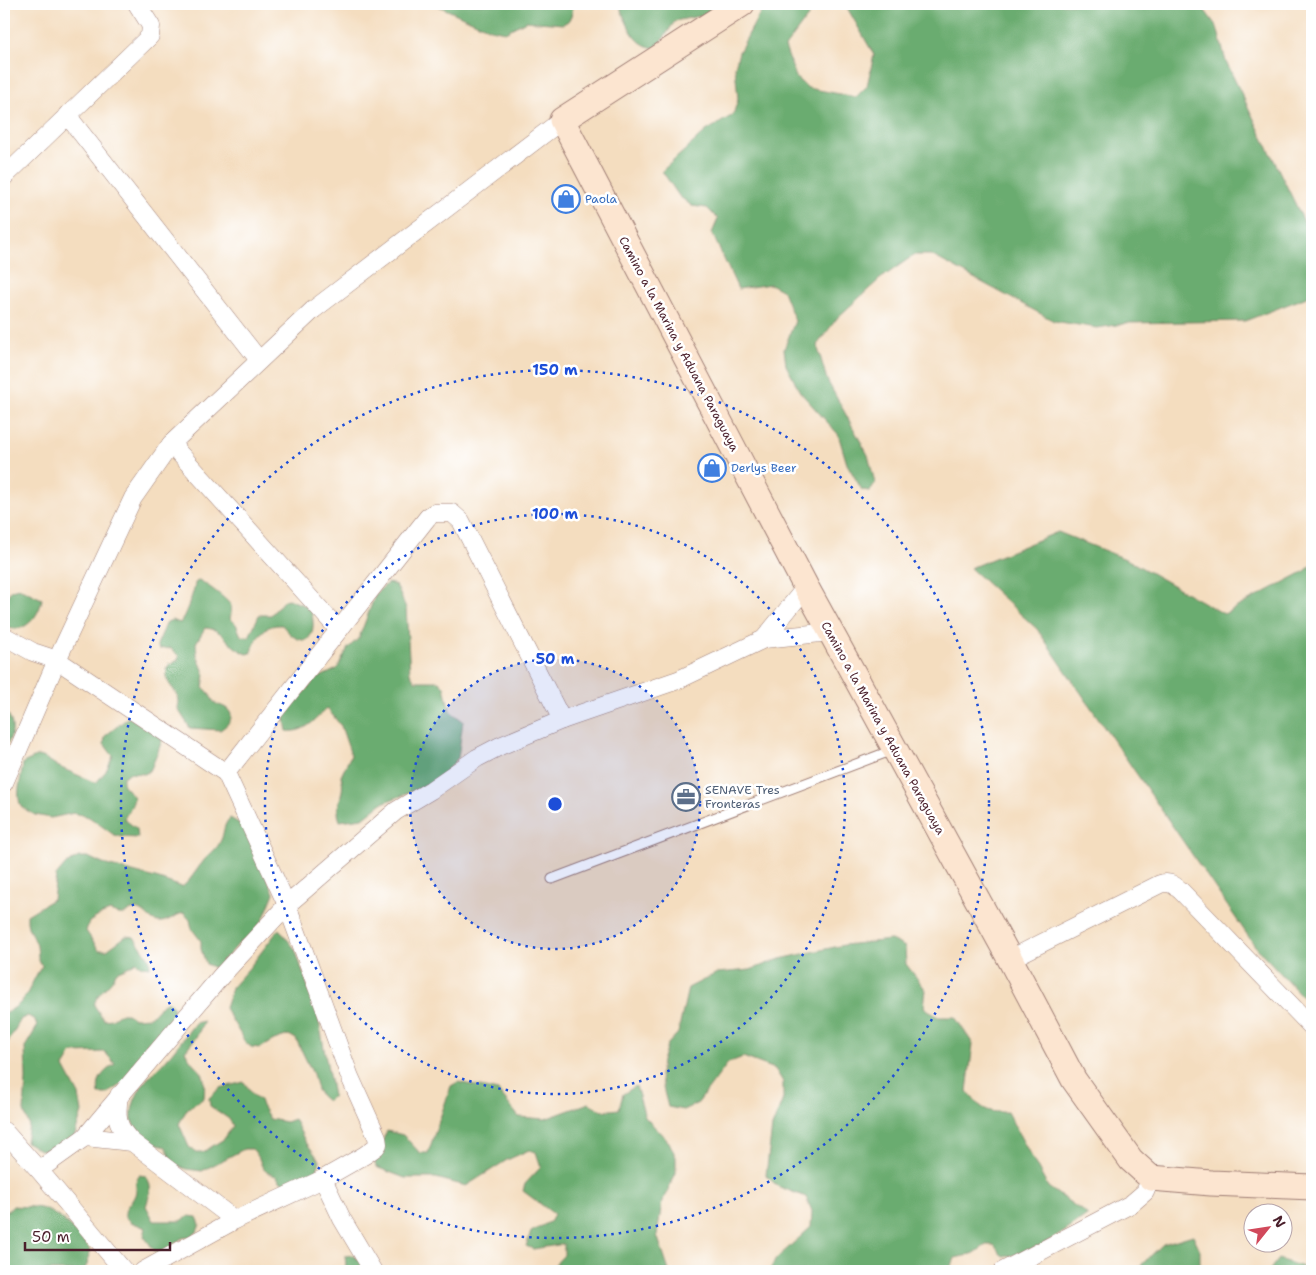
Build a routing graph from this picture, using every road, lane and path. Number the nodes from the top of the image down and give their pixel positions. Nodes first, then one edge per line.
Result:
1 (138, 4) edge
2 (742, 4) edge
3 (67, 115) junction
4 (562, 120) junction
5 (4, 177) edge
6 (259, 360) junction
7 (171, 444) junction
8 (806, 587) junction
9 (338, 630) junction
10 (830, 632) junction
11 (4, 636) edge
12 (764, 639) junction
13 (57, 660) junction
14 (562, 720) junction
15 (895, 750) junction
16 (226, 773) junction
17 (4, 783) edge
18 (552, 879) dead end
19 (287, 905) junction
20 (1010, 959) junction
21 (1312, 1027) edge
22 (119, 1095) junction
23 (4, 1131) edge
24 (85, 1137) junction
25 (132, 1142) junction
26 (40, 1170) junction
27 (1151, 1178) junction
28 (323, 1179) junction
29 (1312, 1187) edge
30 (235, 1220) junction
31 (124, 1271) edge
32 (143, 1271) edge
33 (373, 1271) edge
34 (1003, 1271) edge

1 - 3 street
2 - 4 street
3 - 5 street
3 - 6 street
4 - 6 street
4 - 8 street, Camino a la Marina y Aduana Paraguaya
6 - 7 street
7 - 9 street
7 - 13 street
8 - 10 street, Camino a la Marina y Aduana Paraguaya
8 - 12 street
9 - 14 street
9 - 16 street
10 - 12 street
10 - 15 street, Camino a la Marina y Aduana Paraguaya
11 - 13 street
12 - 14 street
13 - 16 street
13 - 17 street
14 - 19 street
15 - 18 lane
15 - 20 street, Camino a la Marina y Aduana Paraguaya
16 - 19 street
19 - 22 street
19 - 28 street
20 - 21 street
20 - 27 street, Camino a la Marina y Aduana Paraguaya
22 - 24 street
22 - 25 street
23 - 26 street
24 - 25 street
24 - 26 street
25 - 30 street
26 - 31 street
27 - 29 street
27 - 34 street
28 - 30 street
28 - 33 street
30 - 32 street

